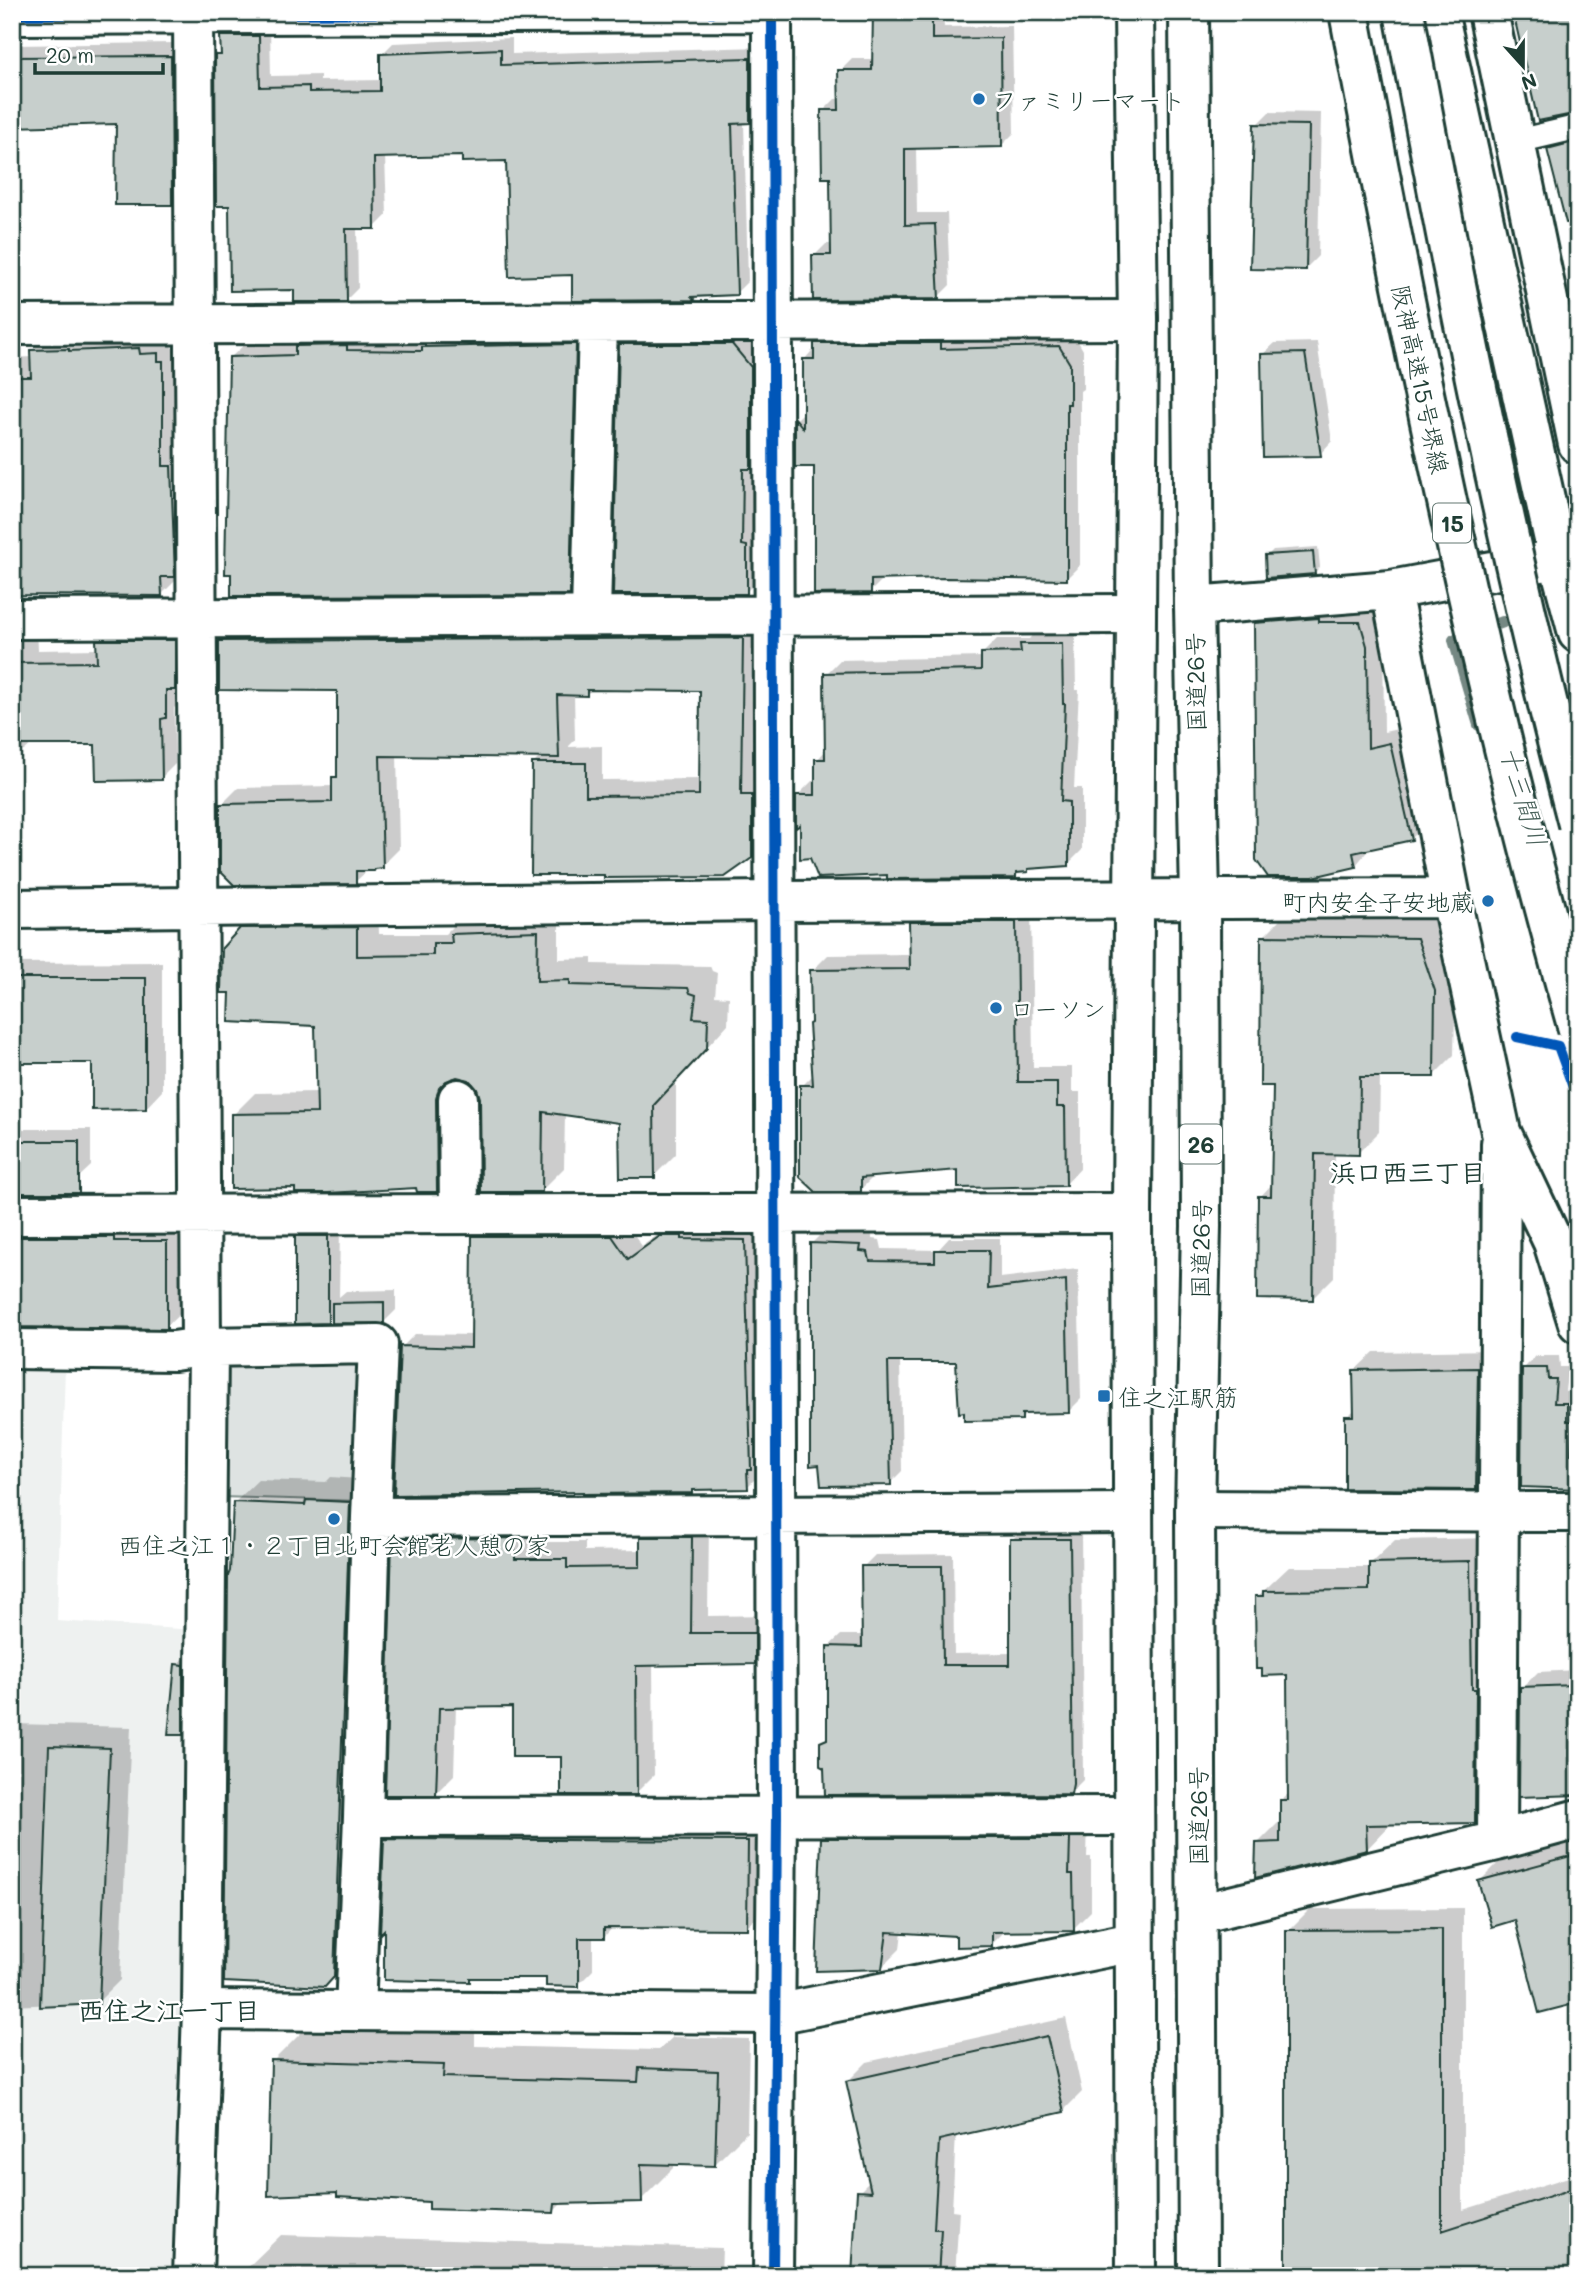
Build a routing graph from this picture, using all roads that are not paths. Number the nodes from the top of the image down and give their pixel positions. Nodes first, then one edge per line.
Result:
1 (1134, 12) edge
2 (1189, 12) edge
3 (1349, 12) edge
4 (1404, 12) edge
5 (1438, 12) edge
6 (1488, 12) edge
7 (193, 13) edge
8 (12, 15) edge
9 (1578, 127) edge
10 (1514, 142) junction
11 (1565, 312) edge
12 (1138, 320) junction
13 (773, 321) junction
14 (598, 322) junction
15 (12, 324) edge
16 (194, 325) junction
17 (1578, 444) edge
18 (1568, 557) edge
19 (1391, 590) junction
20 (1194, 606) junction
21 (774, 614) junction
22 (1134, 614) junction
23 (591, 615) junction
24 (196, 618) junction
25 (12, 619) edge
26 (1578, 633) edge
27 (1578, 824) edge
28 (1451, 898) junction
29 (1200, 899) junction
30 (775, 901) junction
31 (1135, 901) junction
32 (197, 908) junction
33 (12, 909) edge
34 (1578, 1029) edge
35 (458, 1099) dead end
36 (1501, 1132) junction
37 (1132, 1213) junction
38 (201, 1214) junction
39 (459, 1214) junction
40 (775, 1214) junction
41 (12, 1215) edge
42 (1578, 1323) edge
43 (205, 1347) junction
44 (12, 1349) edge
45 (1195, 1510) junction
46 (1500, 1511) junction
47 (1578, 1511) edge
48 (1133, 1513) junction
49 (777, 1514) junction
50 (371, 1517) junction
51 (363, 1816) junction
52 (1134, 1816) junction
53 (777, 1817) junction
54 (1578, 1819) edge
55 (1497, 1841) junction
56 (1198, 1914) junction
57 (1135, 1942) junction
58 (202, 2010) junction
59 (355, 2011) junction
60 (776, 2014) junction
61 (193, 2276) edge
62 (773, 2276) edge
63 (1136, 2276) edge
64 (1198, 2276) edge

1 - 12 main road
2 - 20 main road, 国道26号 / 26
3 - 34 main road, 阪神高速15号堺線 / 15, bridge
4 - 27 main road, 15, bridge
5 - 18 main road
6 - 10 main road
7 - 8 main road
7 - 13 main road
7 - 16 main road
9 - 10 lane
10 - 11 main road
11 - 17 main road
12 - 13 main road
12 - 22 main road
13 - 14 main road
13 - 21 main road
14 - 16 main road
14 - 23 main road
15 - 16 main road
16 - 24 main road
18 - 19 main road
18 - 26 main road
19 - 20 main road
19 - 28 main road
20 - 29 main road, 国道26号 / 26
21 - 22 main road
21 - 23 main road
21 - 30 main road
22 - 31 main road
23 - 24 main road
24 - 25 main road
24 - 32 main road
28 - 29 main road
28 - 36 main road
29 - 31 main road
29 - 45 main road, 国道26号 / 26
30 - 31 main road
30 - 32 main road
30 - 40 main road
31 - 37 main road
32 - 33 main road
32 - 38 main road
35 - 39 main road
36 - 42 main road
36 - 46 main road
37 - 40 main road
37 - 48 main road
38 - 39 main road
38 - 41 main road
38 - 43 main road
39 - 40 main road
40 - 49 main road
43 - 44 main road
43 - 50 main road
43 - 58 main road
45 - 46 main road
45 - 56 main road, 国道26号 / 26
46 - 47 main road
46 - 55 main road
48 - 49 main road
48 - 52 main road
49 - 50 main road
49 - 53 main road
50 - 51 main road
51 - 53 main road
51 - 59 main road
52 - 53 main road
52 - 57 main road
53 - 60 main road
54 - 55 main road
55 - 56 main road
56 - 64 main road, 国道26号 / 26
57 - 60 main road
57 - 63 main road
58 - 59 main road
58 - 61 main road
59 - 60 main road
60 - 62 main road

